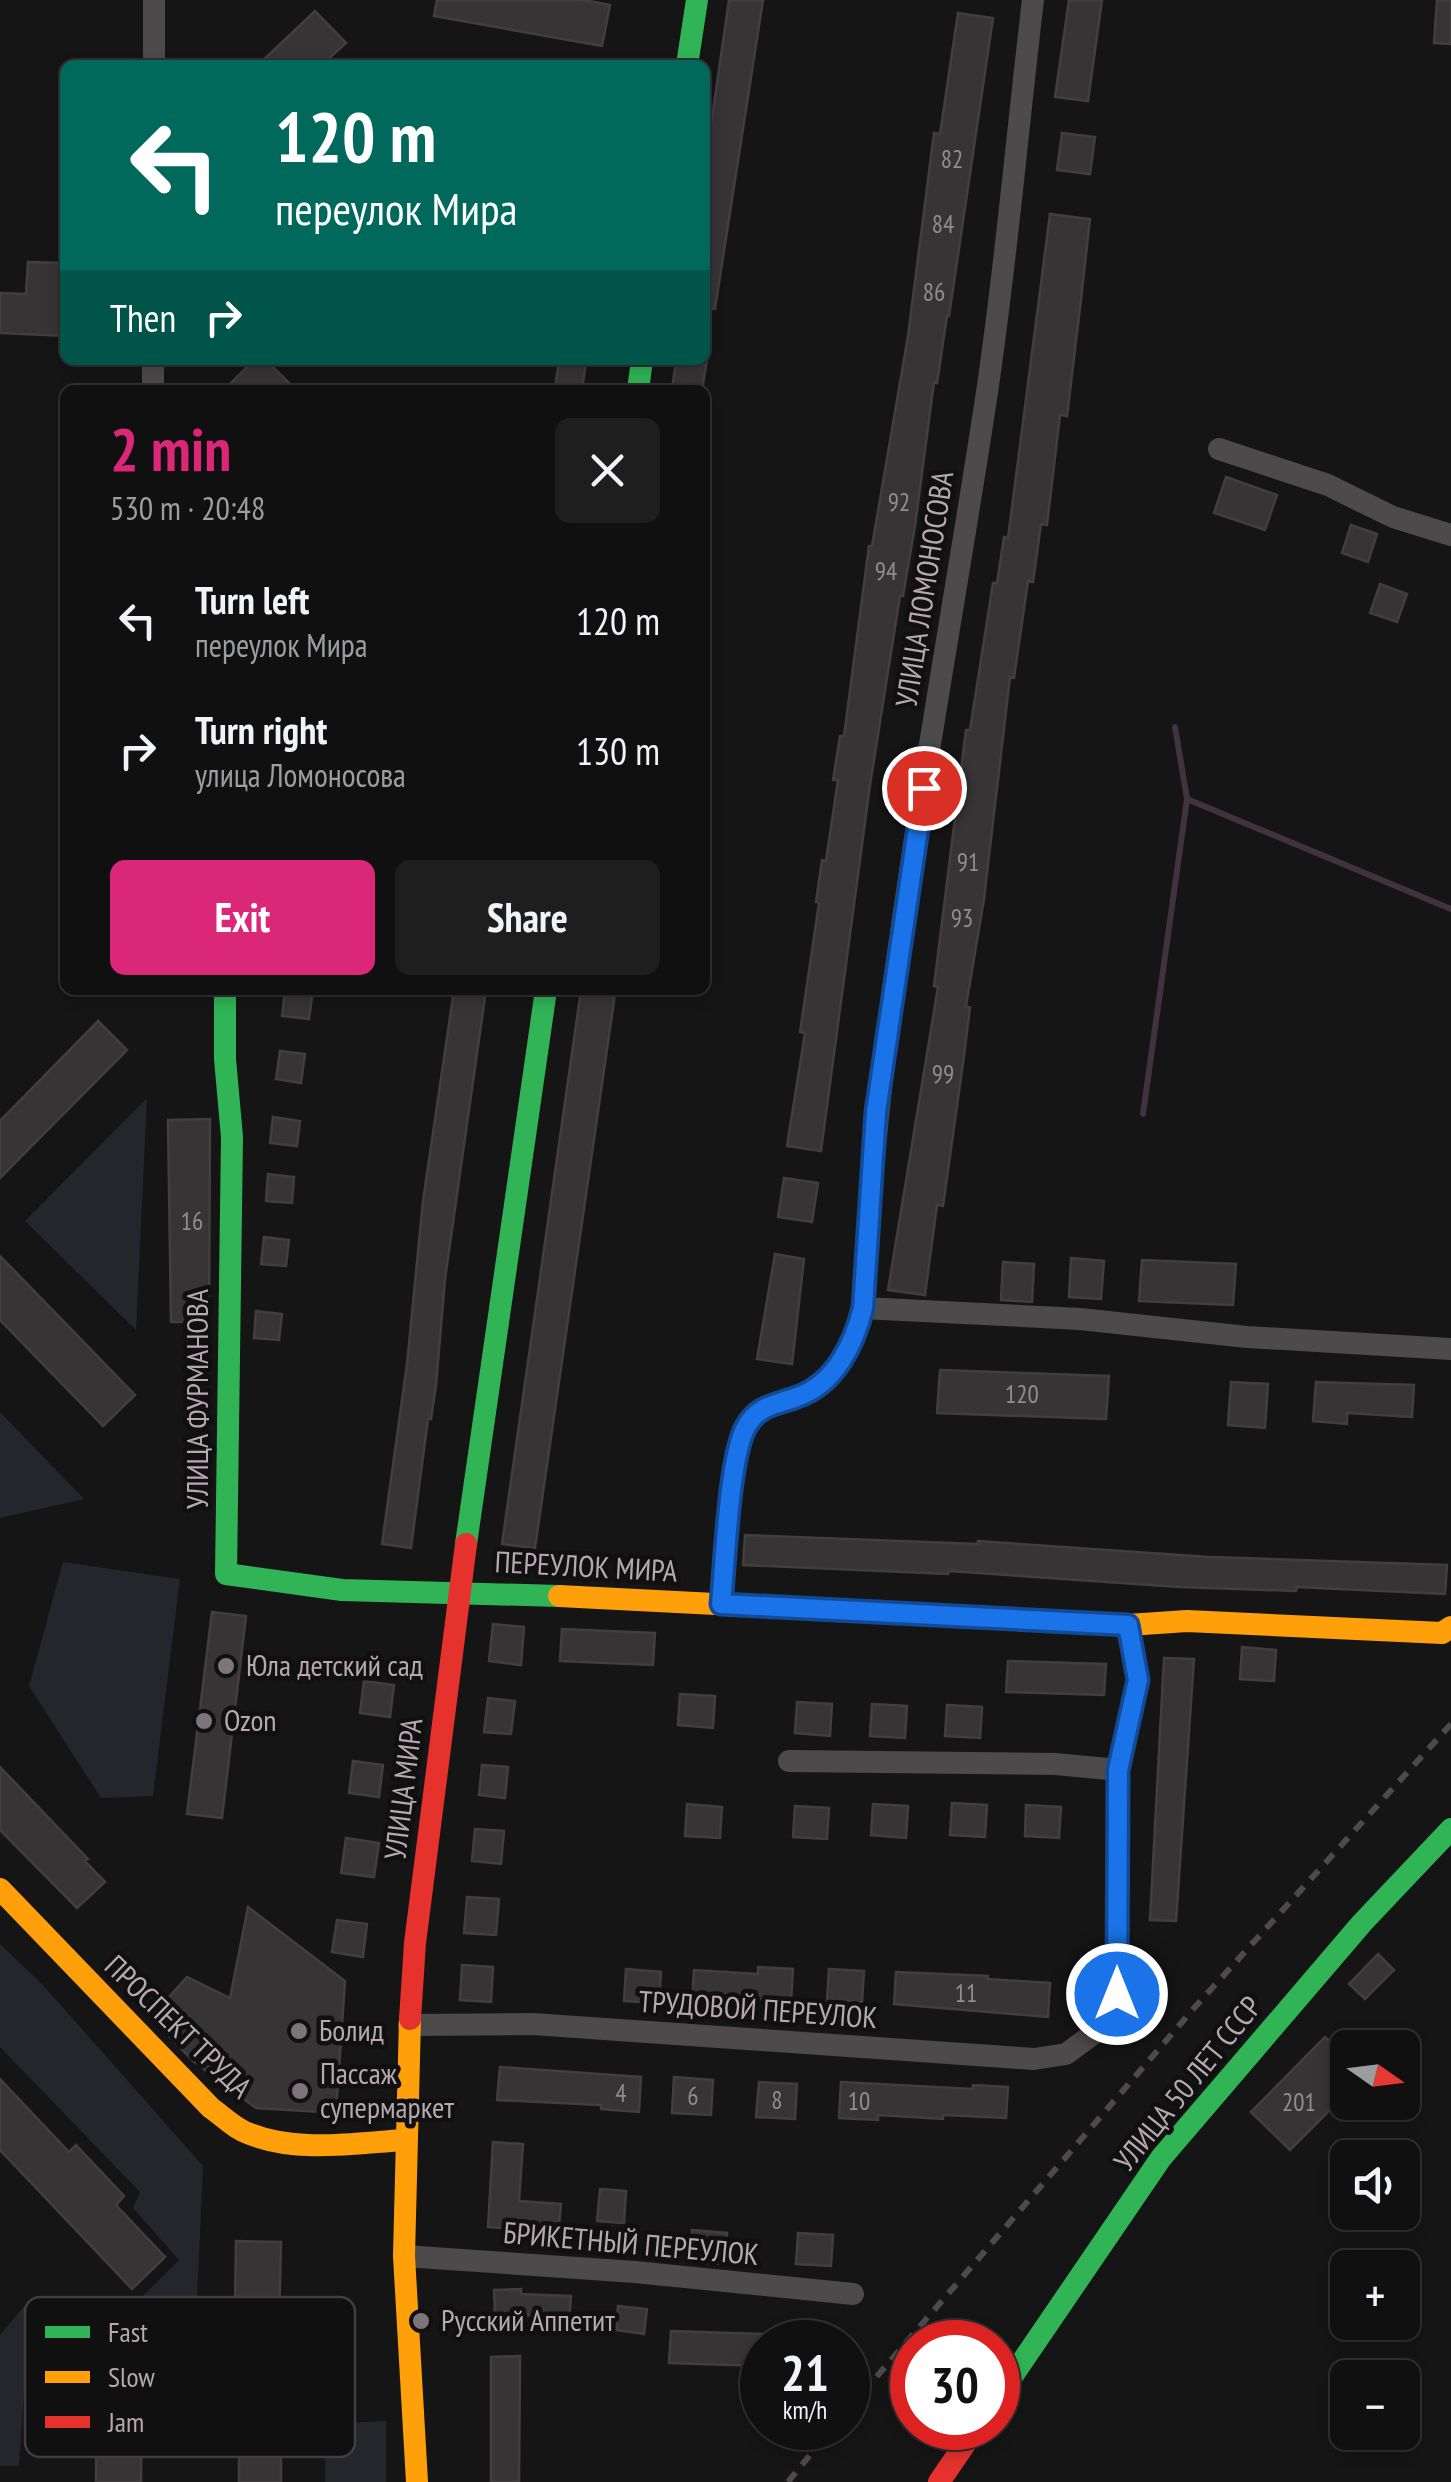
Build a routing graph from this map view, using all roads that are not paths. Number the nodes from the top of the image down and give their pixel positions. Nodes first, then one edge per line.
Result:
1 (154, 0) edge
2 (697, 0) edge
3 (1033, 0) edge
4 (154, 60) edge
5 (688, 60) edge
6 (1219, 450) dead end
7 (1451, 535) edge
8 (226, 995) edge
9 (545, 995) edge
10 (863, 1308) junction
11 (1451, 1349) edge
12 (459, 1590) junction
13 (721, 1604) junction
14 (1128, 1625) junction
15 (1451, 1627) edge
16 (789, 1761) dead end
17 (1118, 1770) junction
18 (1451, 1830) edge
19 (0, 1889) edge
20 (408, 2025) junction
21 (405, 2140) junction
22 (404, 2256) junction
23 (853, 2294) dead end
24 (1020, 2365) edge
25 (961, 2450) edge
26 (417, 2482) edge
27 (939, 2482) edge

1 - 4 street
2 - 5 street
3 - 10 street, УЛИЦА ЛОМОНОСОВА
6 - 7 street
8 - 12 street, УЛИЦА ФУРМАНОВА
9 - 12 street, УЛИЦА МИРА
10 - 11 street
10 - 13 street, УЛИЦА ЛОМОНОСОВА
12 - 13 street, ПЕРЕУЛОК МИРА
12 - 20 street, УЛИЦА МИРА
13 - 14 street, ПЕРЕУЛОК МИРА
14 - 15 street, ПЕРЕУЛОК МИРА
14 - 17 street
16 - 17 street
17 - 20 street, ТРУДОВОЙ ПЕРЕУЛОК
18 - 24 street, УЛИЦА 50 ЛЕТ СССР
19 - 21 street, ПРОСПЕКТ ТРУДА
20 - 21 street, УЛИЦА МИРА
21 - 22 street, УЛИЦА МИРА
22 - 23 street, БРИКЕТНЫЙ ПЕРЕУЛОК
22 - 26 street, УЛИЦА МИРА
25 - 27 street

